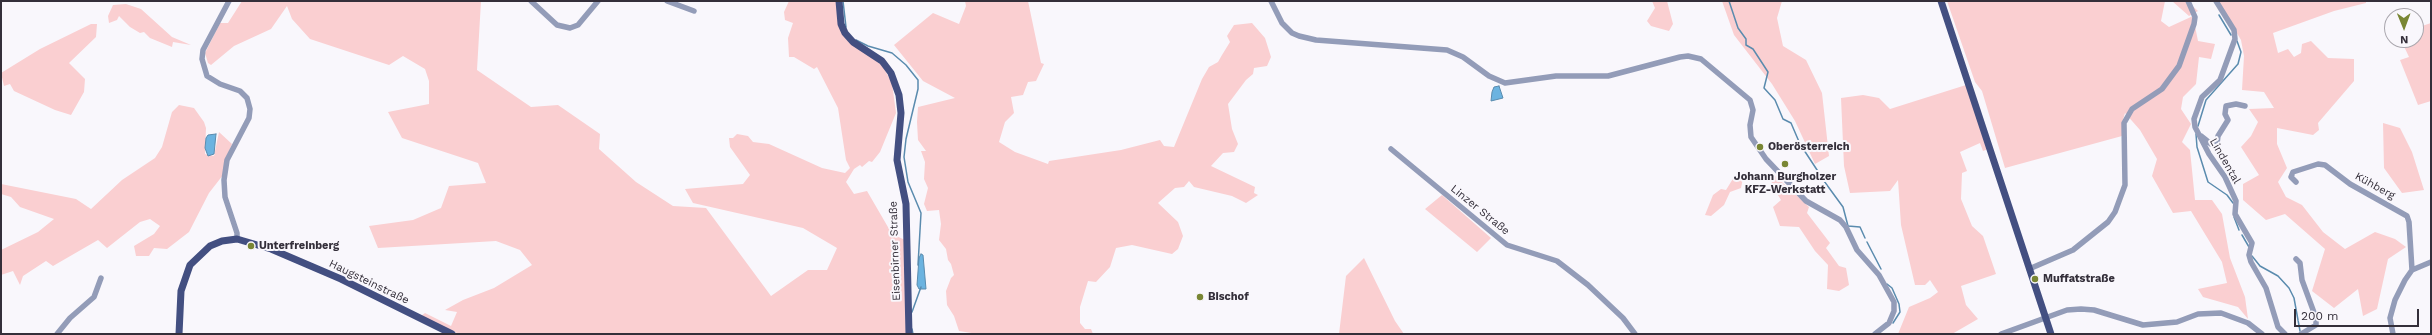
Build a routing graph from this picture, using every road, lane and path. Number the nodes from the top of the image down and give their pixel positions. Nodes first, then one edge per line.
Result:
1 (229, 1) edge
2 (531, 1) edge
3 (598, 1) edge
4 (667, 1) edge
5 (839, 1) edge
6 (1271, 1) edge
7 (1941, 1) edge
8 (2188, 1) edge
9 (2216, 1) edge
10 (694, 11) dead end
11 (2245, 106) dead end
12 (2199, 135) junction
13 (1391, 149) dead end
14 (2296, 182) dead end
15 (237, 240) junction
16 (2296, 259) dead end
17 (2431, 262) edge
18 (2029, 269) junction
19 (2412, 270) junction
20 (101, 278) dead end
21 (2045, 318) junction
22 (57, 334) edge
23 (179, 334) edge
24 (452, 334) edge
25 (909, 334) edge
26 (1635, 334) edge
27 (1875, 334) edge
28 (2001, 334) edge
29 (2051, 334) edge
30 (2262, 334) edge
31 (2286, 334) edge
32 (2301, 334) edge
33 (2393, 334) edge

1 - 15 street
2 - 3 street
4 - 10 street
5 - 25 main road, Eisenbirner Straße
6 - 27 street
7 - 18 main road
8 - 18 street
9 - 12 street, Lindental
11 - 12 street
12 - 31 street, Lindental
13 - 26 street, Linzer Straße
14 - 19 street, Kühberg
15 - 23 main road, Haugsteinstraße
15 - 24 main road, Haugsteinstraße
16 - 32 street
17 - 19 street
18 - 21 main road
19 - 33 street
20 - 22 street
21 - 28 street
21 - 29 main road
21 - 30 street

